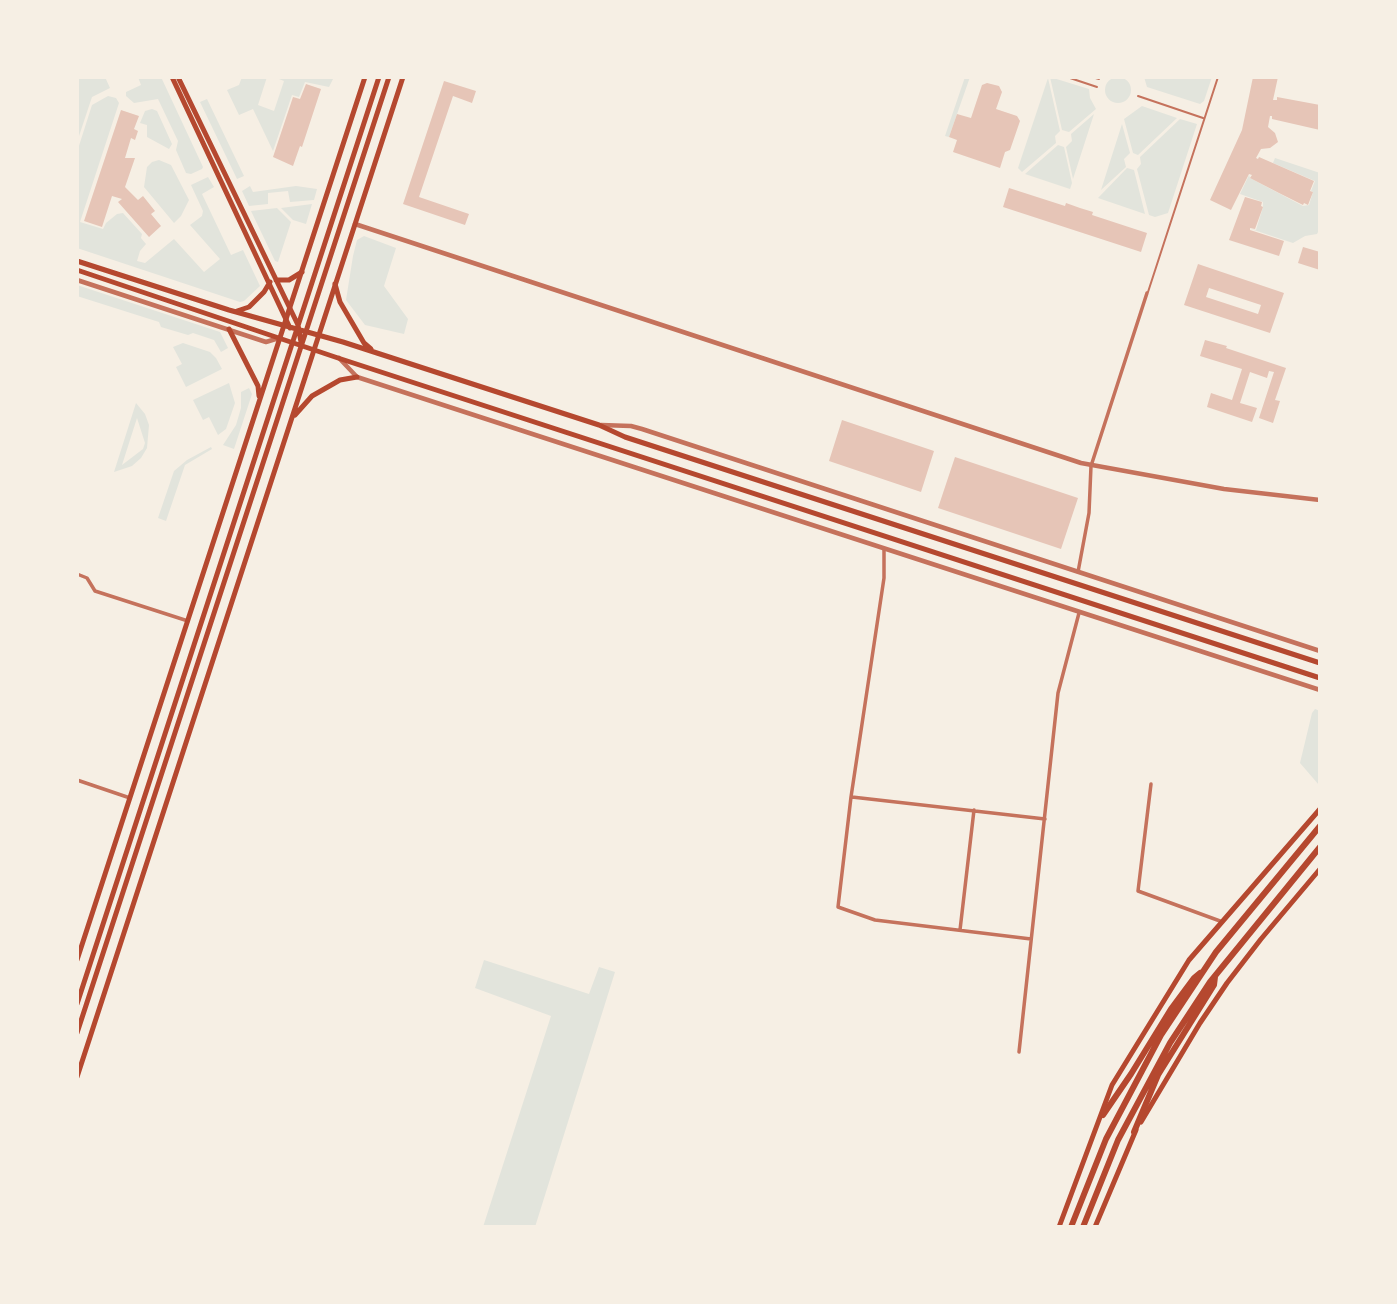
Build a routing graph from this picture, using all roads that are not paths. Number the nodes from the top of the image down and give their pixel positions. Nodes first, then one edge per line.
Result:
1 (172, 77) edge
2 (178, 77) edge
3 (365, 77) edge
4 (379, 77) edge
5 (389, 77) edge
6 (403, 77) edge
7 (1067, 77) edge
8 (1092, 77) edge
9 (1218, 77) edge
10 (1099, 79) dead end
11 (1097, 87) dead end
12 (1138, 96) dead end
13 (1205, 118) junction
14 (355, 224) junction
15 (77, 261) edge
16 (77, 270) edge
17 (302, 272) junction
18 (77, 280) edge
19 (273, 281) junction
20 (335, 285) junction
21 (1147, 293) joint
22 (290, 308) junction
23 (229, 310) junction
24 (287, 317) junction
25 (294, 327) junction
26 (229, 329) junction
27 (306, 331) junction
28 (319, 335) junction
29 (280, 337) junction
30 (293, 342) junction
31 (302, 345) junction
32 (314, 349) junction
33 (377, 352) junction
34 (338, 358) junction
35 (357, 377) junction
36 (257, 409) junction
37 (290, 424) junction
38 (599, 425) junction
39 (1091, 466) junction
40 (1320, 500) edge
41 (884, 549) junction
42 (1078, 572) junction
43 (77, 574) edge
44 (1079, 612) junction
45 (188, 621) junction
46 (1320, 651) edge
47 (1320, 663) edge
48 (1320, 678) edge
49 (1320, 691) edge
50 (77, 780) edge
51 (1151, 784) dead end
52 (130, 797) junction
53 (851, 797) junction
54 (1320, 808) edge
55 (974, 810) junction
56 (1045, 819) junction
57 (1320, 826) edge
58 (1320, 847) edge
59 (1320, 869) edge
60 (1220, 922) junction
61 (960, 931) junction
62 (1031, 939) junction
63 (77, 960) edge
64 (1202, 972) junction
65 (1215, 977) junction
66 (77, 1004) edge
67 (77, 1033) edge
68 (1019, 1052) dead end
69 (77, 1077) edge
70 (1103, 1115) junction
71 (1134, 1132) junction
72 (1059, 1227) edge
73 (1071, 1227) edge
74 (1083, 1227) edge
75 (1095, 1227) edge

1 - 19 main road
2 - 19 main road
3 - 17 main road
4 - 25 main road
5 - 27 main road
6 - 14 main road
7 - 11 lane
8 - 10 lane
9 - 13 lane
12 - 13 lane
13 - 21 lane
14 - 20 main road
14 - 39 street
15 - 23 main road
16 - 29 main road
17 - 19 main road
17 - 22 main road
18 - 26 street
19 - 22 main road
19 - 23 main road
19 - 24 main road
20 - 28 main road
20 - 33 main road
21 - 39 street
22 - 24 main road
22 - 25 main road
23 - 25 main road
24 - 25 main road
25 - 27 main road
25 - 29 main road
25 - 30 main road
25 - 31 main road
26 - 29 street
26 - 36 main road
27 - 28 main road
27 - 31 main road
28 - 32 main road
28 - 33 main road
29 - 30 main road
29 - 36 main road
30 - 31 main road
30 - 66 main road
31 - 32 main road
31 - 67 main road
32 - 34 main road
32 - 37 main road
33 - 38 main road
34 - 35 street
34 - 48 main road
35 - 37 main road
35 - 41 street
36 - 45 main road
37 - 69 main road
38 - 42 street
38 - 47 main road
39 - 40 street
39 - 42 street
41 - 44 street
41 - 53 street
42 - 46 street
43 - 45 street
44 - 49 street
44 - 56 street
45 - 52 main road
50 - 52 street
51 - 60 street
52 - 63 main road
53 - 55 street
53 - 61 street
54 - 60 main road
55 - 56 street
55 - 61 street
56 - 62 street
57 - 64 highway
58 - 65 highway
59 - 71 main road
60 - 70 main road
61 - 62 street
62 - 68 street
64 - 70 highway
64 - 73 highway
65 - 71 highway
65 - 74 highway
70 - 72 main road
71 - 75 main road

